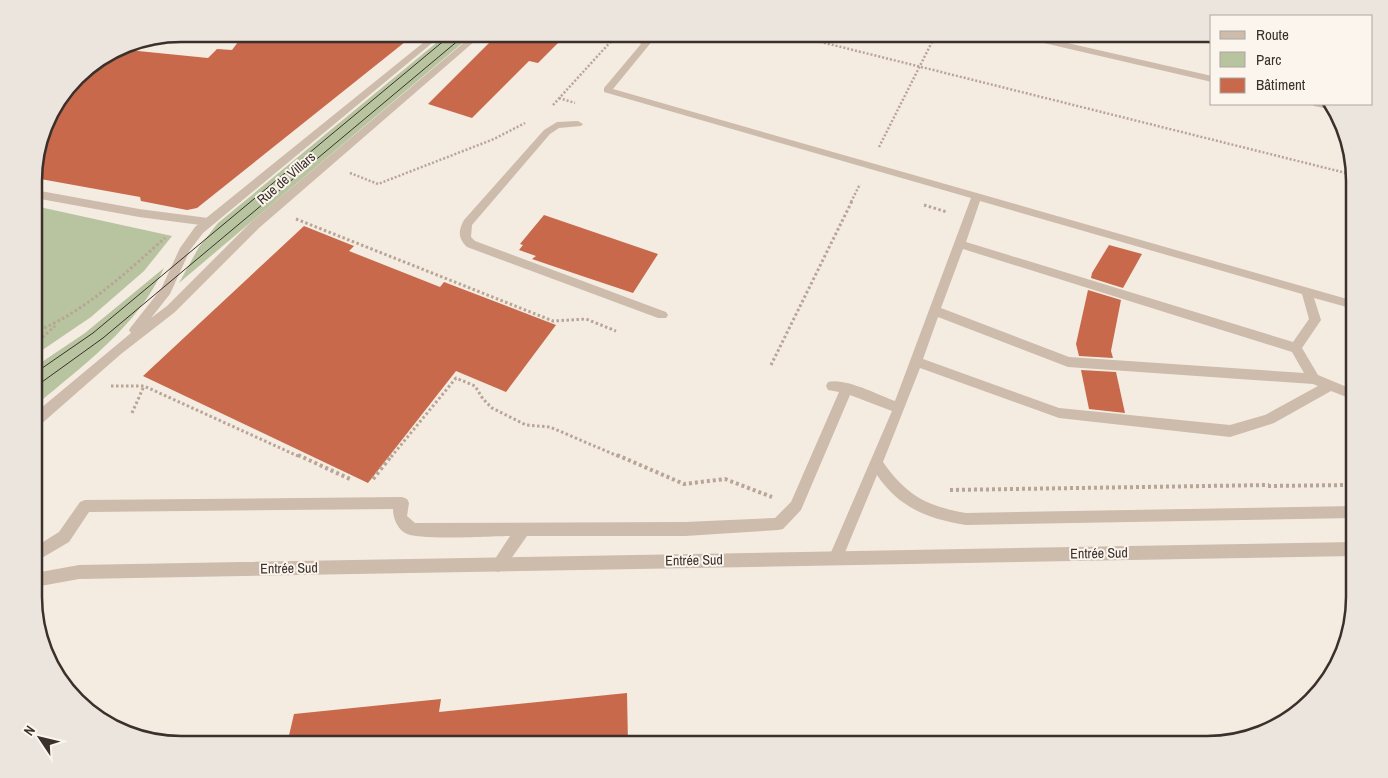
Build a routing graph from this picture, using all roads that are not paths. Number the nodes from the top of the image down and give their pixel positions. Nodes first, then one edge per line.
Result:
1 (1053, 42) edge
2 (428, 43) edge
3 (469, 43) edge
4 (645, 44) edge
5 (1210, 79) edge
6 (578, 124) dead end
7 (43, 195) edge
8 (977, 196) junction
9 (208, 222) junction
10 (960, 244) junction
11 (1307, 292) junction
12 (1345, 303) edge
13 (936, 311) junction
14 (662, 315) dead end
15 (1296, 348) junction
16 (117, 351) junction
17 (917, 362) junction
18 (1314, 379) junction
19 (1331, 385) junction
20 (832, 386) dead end
21 (847, 388) junction
22 (1345, 391) edge
23 (899, 408) junction
24 (43, 414) edge
25 (876, 464) junction
26 (1345, 512) edge
27 (523, 530) junction
28 (1345, 549) edge
29 (43, 550) edge
30 (836, 558) junction
31 (498, 565) junction
32 (43, 579) edge

1 - 5 street
2 - 9 street, Rue de Villars
3 - 16 street, Rue de Villars
4 - 8 street
6 - 14 street
7 - 9 street
8 - 10 street
8 - 11 street
9 - 16 street, Rue de Villars
10 - 13 street
10 - 15 street
11 - 12 street
11 - 15 street
13 - 17 street
13 - 18 street
15 - 18 street
16 - 24 street, Rue de Villars
17 - 19 street
17 - 23 street
18 - 19 street
19 - 22 street
20 - 21 street
21 - 23 street
21 - 27 street
23 - 25 street
25 - 26 street
25 - 30 street
27 - 29 street
27 - 31 street
28 - 30 street, Entrée Sud
30 - 31 street, Entrée Sud
31 - 32 street, Entrée Sud

